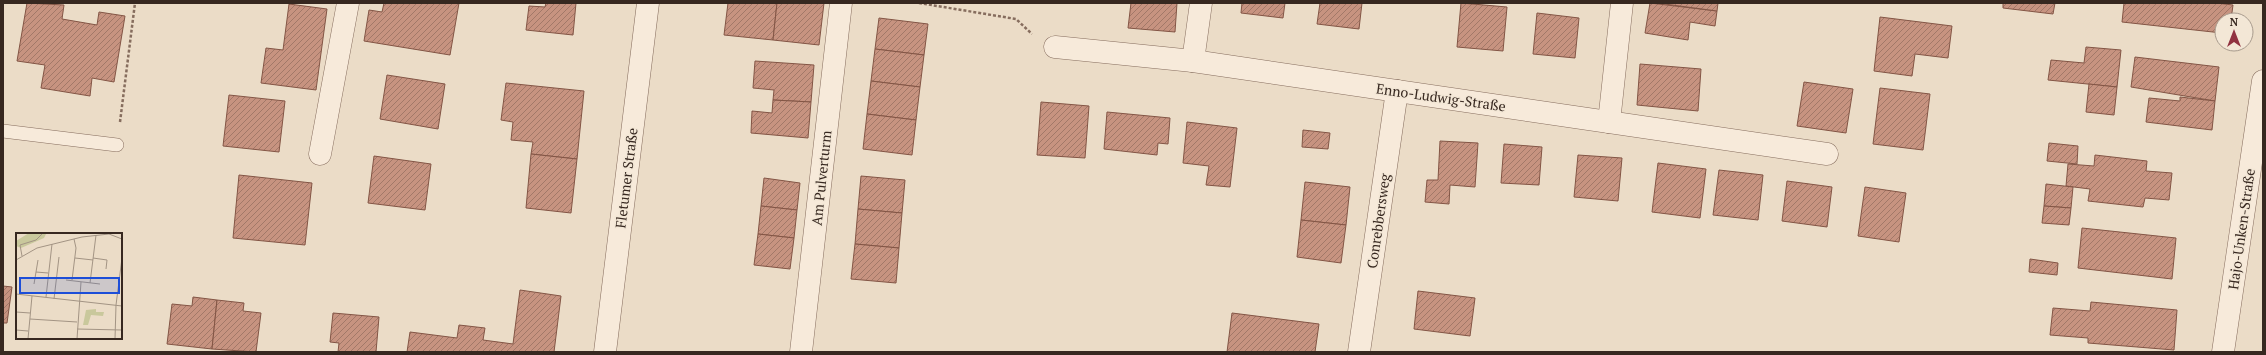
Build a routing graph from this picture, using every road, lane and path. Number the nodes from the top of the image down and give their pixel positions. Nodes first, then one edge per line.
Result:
1 (135, 3) edge
2 (348, 3) edge
3 (648, 3) edge
4 (841, 3) edge
5 (919, 3) edge
6 (1201, 3) edge
7 (1622, 3) edge
8 (1055, 47) joint
9 (1193, 61) junction
10 (2263, 81) edge
11 (1397, 91) junction
12 (1609, 122) junction
13 (3, 131) edge
14 (117, 146) joint
15 (320, 154) dead end
16 (1827, 154) dead end
17 (605, 352) edge
18 (801, 352) edge
19 (1359, 352) edge
20 (2223, 352) edge

1 - 14 path
2 - 15 street
3 - 17 street, Fletumer Straße
4 - 18 street, Am Pulverturm
5 - 8 path
6 - 9 street
7 - 12 street
8 - 9 street, Enno-Ludwig-Straße
9 - 11 street, Enno-Ludwig-Straße
10 - 20 street, Hajo-Unken-Straße
11 - 12 street, Enno-Ludwig-Straße
11 - 19 street, Conrebbersweg
12 - 16 street, Enno-Ludwig-Straße
13 - 14 lane

